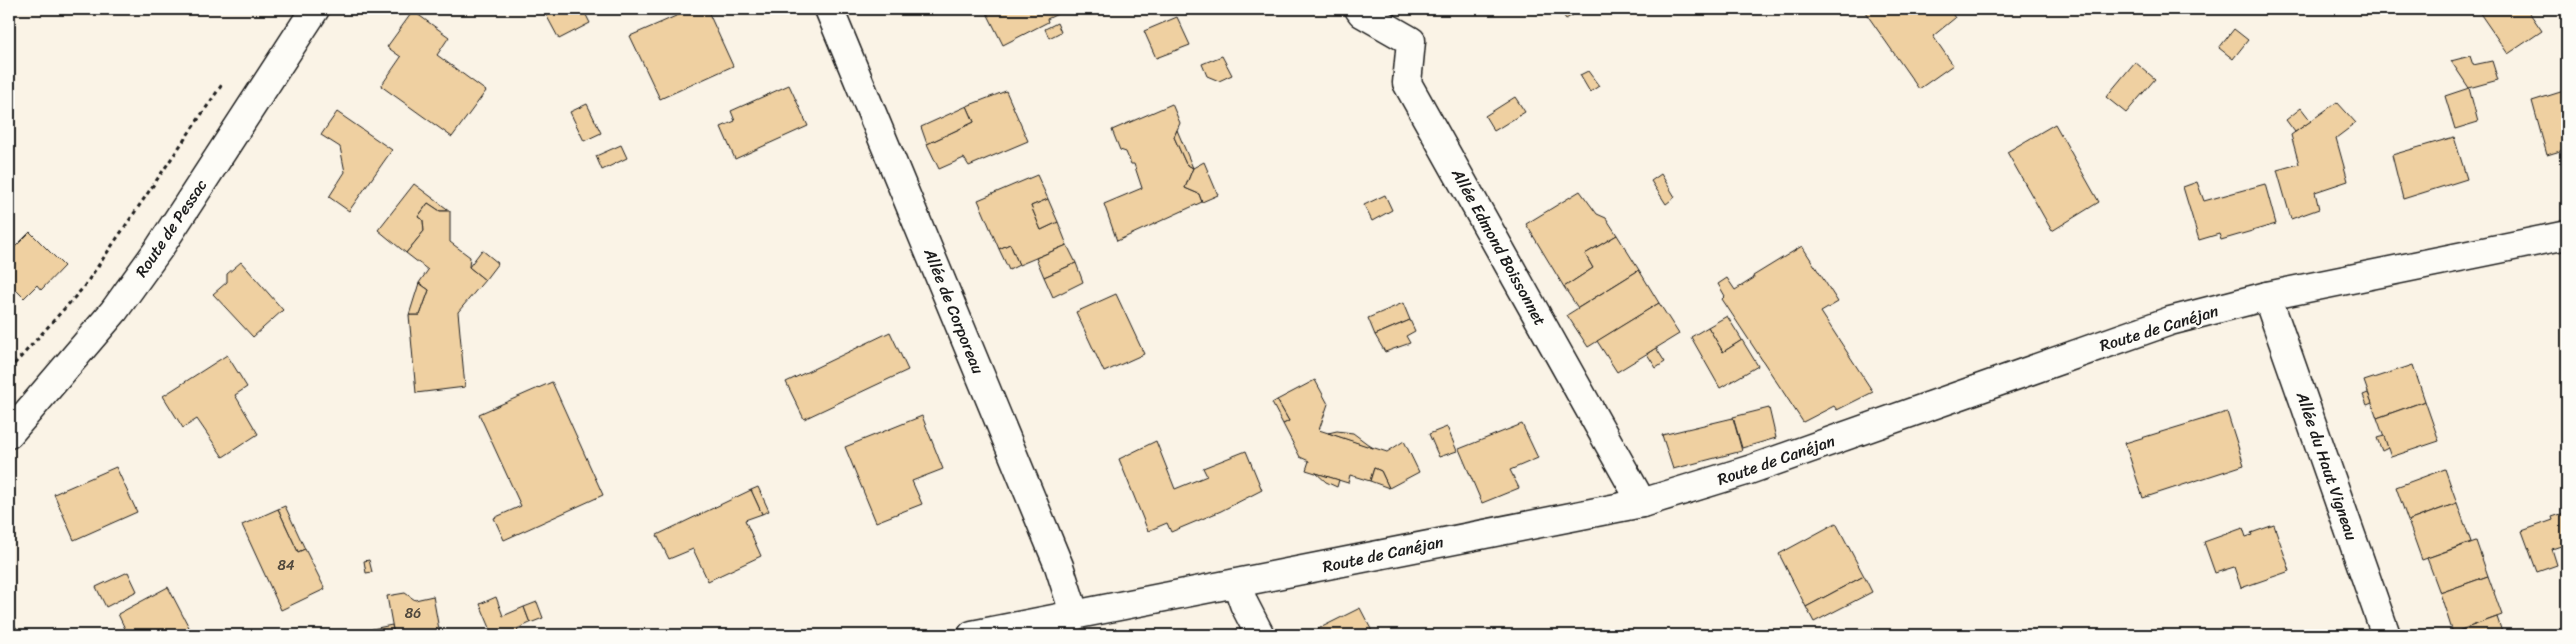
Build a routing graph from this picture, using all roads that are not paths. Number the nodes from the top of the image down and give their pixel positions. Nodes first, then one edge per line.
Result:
1 (315, 9) edge
2 (829, 9) edge
3 (1359, 9) edge
4 (2567, 235) edge
5 (2267, 296) junction
6 (9, 434) edge
7 (1642, 502) junction
8 (1237, 584) junction
9 (1075, 616) junction
10 (972, 635) edge
11 (1260, 635) edge
12 (2386, 635) edge

1 - 6 street, Route de Pessac
2 - 9 street, Allée de Corporeau
3 - 7 street, Allée Edmond Boissonnet
4 - 5 street, Route de Canéjan
5 - 7 street, Route de Canéjan
5 - 12 street, Allée du Haut Vigneau
7 - 8 street, Route de Canéjan
8 - 9 street, Route de Canéjan
8 - 11 street
9 - 10 street, Route de Canéjan

